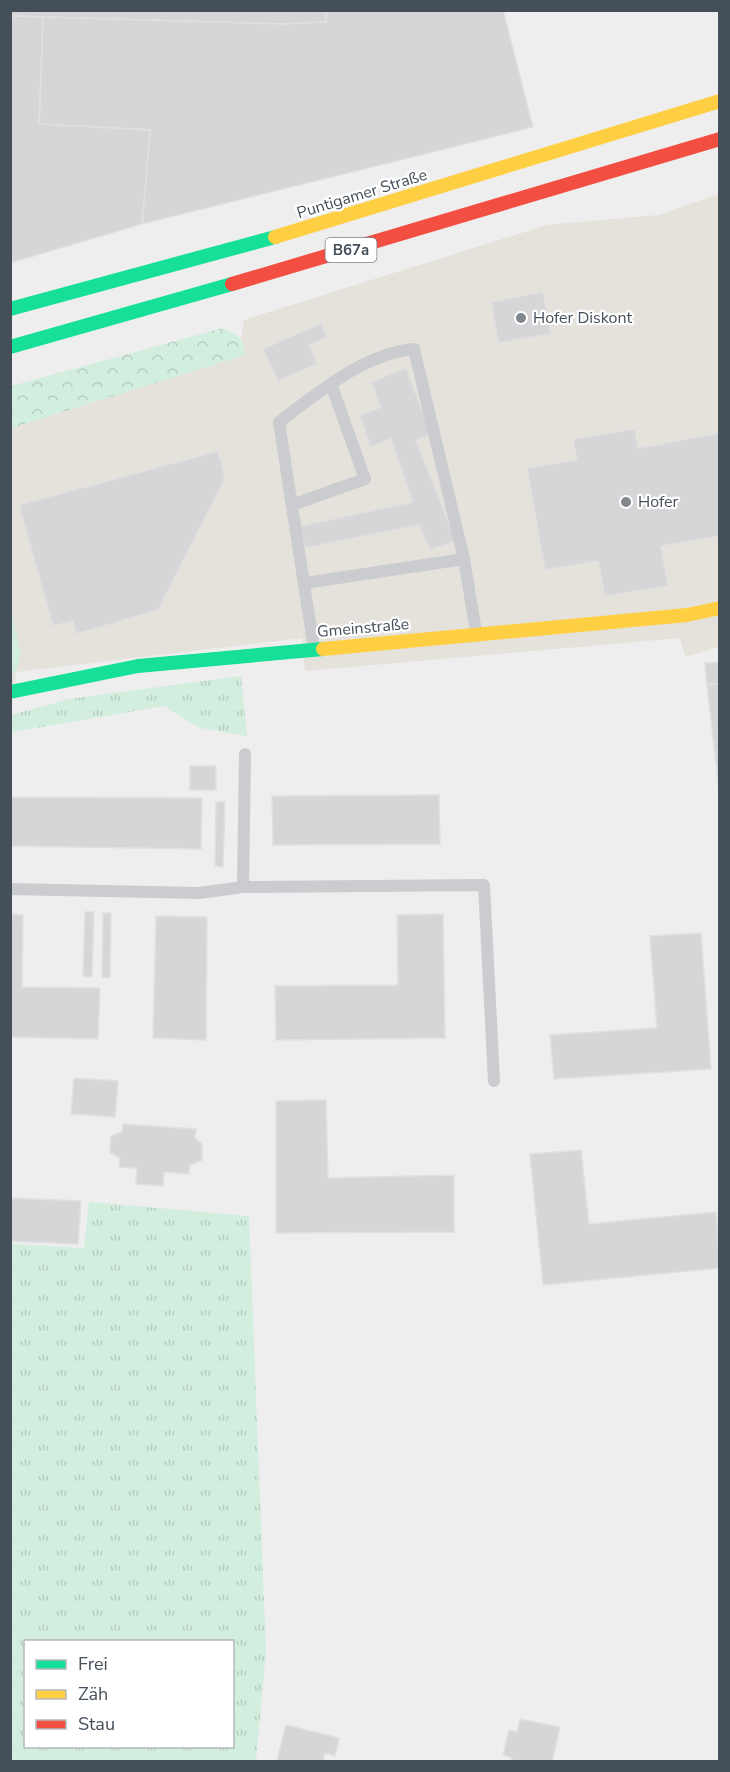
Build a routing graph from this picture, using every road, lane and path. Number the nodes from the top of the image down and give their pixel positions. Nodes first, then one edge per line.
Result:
1 (720, 100) edge
2 (720, 139) edge
3 (10, 309) edge
4 (10, 347) edge
5 (331, 384) junction
6 (292, 505) junction
7 (464, 558) junction
8 (305, 583) junction
9 (720, 608) edge
10 (476, 634) junction
11 (314, 649) junction
12 (10, 692) edge
13 (245, 754) dead end
14 (243, 886) junction
15 (10, 889) edge
16 (494, 1081) dead end

1 - 3 main road, Puntigamer Straße / B67a
2 - 4 main road, B67a
5 - 6 lane
5 - 6 lane
5 - 7 lane
6 - 8 lane
7 - 8 lane
7 - 10 lane
8 - 11 lane
9 - 10 main road, Gmeinstraße
10 - 11 main road, Gmeinstraße
11 - 12 main road, Gmeinstraße
13 - 14 lane
14 - 15 lane
14 - 16 lane

